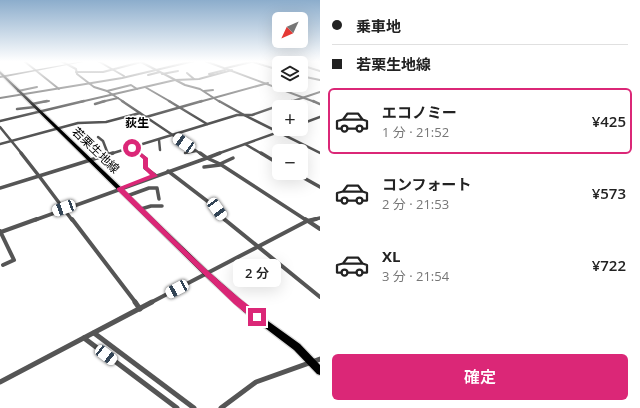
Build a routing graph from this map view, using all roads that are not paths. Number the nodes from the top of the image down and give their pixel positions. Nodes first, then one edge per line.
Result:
1 (7, 80) edge
2 (49, 80) edge
3 (86, 80) edge
4 (107, 80) edge
5 (175, 80) joint
6 (189, 80) edge
7 (198, 80) edge
8 (260, 80) edge
9 (194, 81) joint
10 (90, 83) junction
11 (268, 83) junction
12 (37, 86) dead end
13 (145, 87) junction
14 (59, 88) junction
15 (137, 89) junction
16 (213, 90) dead end
17 (107, 91) junction
18 (204, 91) junction
19 (20, 92) junction
20 (320, 92) edge
21 (113, 95) junction
22 (303, 97) junction
23 (0, 98) edge
24 (118, 98) junction
25 (214, 98) junction
26 (49, 101) dead end
27 (95, 104) dead end
28 (320, 104) edge
29 (34, 105) junction
30 (180, 108) junction
31 (17, 109) dead end
32 (41, 112) junction
33 (140, 113) junction
34 (244, 115) junction
35 (146, 117) junction
36 (320, 117) edge
37 (0, 121) edge
38 (308, 121) edge
39 (207, 124) junction
40 (0, 126) edge
41 (58, 129) junction
42 (272, 129) edge
43 (272, 134) edge
44 (172, 135) junction
45 (286, 136) edge
46 (98, 137) dead end
47 (159, 140) junction
48 (11, 141) junction
49 (0, 144) edge
50 (245, 144) junction
51 (132, 148) junction
52 (160, 150) dead end
53 (196, 151) junction
54 (185, 153) dead end
55 (320, 153) edge
56 (108, 155) junction
57 (207, 158) junction
58 (233, 158) dead end
59 (90, 160) junction
60 (272, 160) edge
61 (221, 164) junction
62 (204, 167) dead end
63 (168, 172) junction
64 (39, 176) junction
65 (155, 176) junction
66 (308, 180) edge
67 (320, 187) edge
68 (0, 188) edge
69 (120, 189) junction
70 (127, 196) junction
71 (159, 199) dead end
72 (162, 206) dead end
73 (64, 208) junction
74 (141, 209) junction
75 (320, 218) edge
76 (307, 220) junction
77 (320, 229) edge
78 (0, 231) edge
79 (257, 246) junction
80 (3, 265) dead end
81 (206, 273) junction
82 (320, 297) edge
83 (140, 309) junction
84 (94, 333) junction
85 (84, 338) junction
86 (320, 359) edge
87 (312, 362) junction
88 (320, 371) edge
89 (0, 382) edge
90 (177, 408) edge
91 (194, 408) edge
92 (221, 408) edge

1 - 19 main road, 若栗生地線
2 - 14 street
3 - 10 street
4 - 10 street
5 - 13 street
5 - 18 street
6 - 9 street
7 - 9 street
8 - 11 street
10 - 14 street
10 - 17 street
11 - 22 street
11 - 25 street
12 - 19 street
13 - 15 street
13 - 30 street
14 - 19 street
15 - 17 street
15 - 21 street
16 - 18 street
17 - 21 street
18 - 25 street
19 - 23 street
19 - 29 main road, 若栗生地線
20 - 22 street
21 - 24 street
21 - 32 street
22 - 28 street
22 - 34 street
24 - 27 street
24 - 33 street
25 - 30 street
25 - 34 street
26 - 29 street
29 - 31 street
29 - 32 main road, 若栗生地線
30 - 35 street
30 - 39 street
32 - 37 street
32 - 41 main road, 若栗生地線
33 - 35 street
33 - 41 street
34 - 39 street
34 - 42 street
35 - 44 street
36 - 38 street
39 - 44 street
40 - 48 street
41 - 48 street
41 - 59 main road, 若栗生地線
43 - 50 street
44 - 47 street
44 - 53 street
45 - 55 street
46 - 56 street
47 - 51 street
47 - 52 street
48 - 49 street
48 - 64 street
50 - 57 street
50 - 60 street
51 - 56 street
51 - 65 street
53 - 54 street
53 - 57 street
56 - 59 street
57 - 61 street
57 - 63 street
58 - 61 street
59 - 64 street
59 - 69 main road, 若栗生地線
61 - 62 street
61 - 76 street
63 - 65 street
63 - 79 street
64 - 68 street
64 - 73 street
65 - 69 street
66 - 67 street
69 - 70 main road, 若栗生地線
69 - 73 street
70 - 71 street
70 - 74 main road, 若栗生地線
72 - 74 street
73 - 78 street
73 - 83 street
74 - 81 main road, 若栗生地線
75 - 76 street
76 - 77 street
76 - 79 street
78 - 80 street
79 - 81 street
79 - 82 street
81 - 83 street
81 - 87 main road, 若栗生地線
83 - 84 street
84 - 85 street
84 - 91 street
85 - 89 street
85 - 90 street
86 - 87 street
87 - 88 main road, 若栗生地線
87 - 92 street

